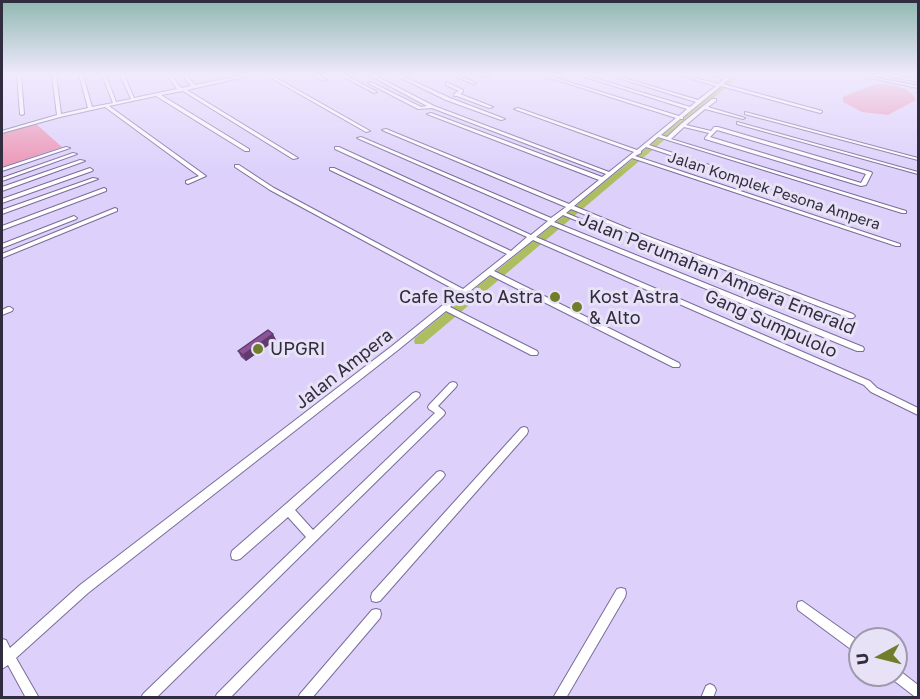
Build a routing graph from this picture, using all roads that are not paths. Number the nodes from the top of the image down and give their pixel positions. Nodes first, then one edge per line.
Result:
1 (22, 108) edge
2 (59, 108) edge
3 (100, 108) edge
4 (108, 108) edge
5 (178, 108) edge
6 (211, 108) edge
7 (325, 108) edge
8 (434, 108) edge
9 (472, 108) edge
10 (642, 108) edge
11 (687, 108) edge
12 (694, 108) edge
13 (698, 108) edge
14 (715, 108) edge
15 (806, 108) edge
16 (516, 109) dead end
17 (691, 109) junction
18 (91, 110) joint
19 (820, 112) dead end
20 (22, 114) dead end
21 (429, 114) dead end
22 (60, 116) junction
23 (743, 118) junction
24 (503, 119) dead end
25 (682, 121) junction
26 (384, 130) dead end
27 (2, 132) edge
28 (368, 132) dead end
29 (711, 133) junction
30 (359, 138) dead end
31 (663, 138) junction
32 (68, 148) dead end
33 (337, 148) dead end
34 (247, 150) dead end
35 (640, 151) junction
36 (801, 153) junction
37 (75, 154) dead end
38 (295, 158) dead end
39 (918, 159) edge
40 (82, 161) dead end
41 (794, 164) junction
42 (237, 166) dead end
43 (332, 169) dead end
44 (2, 170) edge
45 (90, 170) dead end
46 (918, 173) edge
47 (611, 174) junction
48 (95, 179) dead end
49 (2, 180) edge
50 (604, 180) junction
51 (188, 182) dead end
52 (2, 189) edge
53 (104, 190) dead end
54 (812, 200) dead end
55 (2, 201) edge
56 (572, 207) junction
57 (115, 210) dead end
58 (2, 212) edge
59 (904, 212) dead end
60 (564, 214) junction
61 (74, 218) dead end
62 (551, 222) junction
63 (2, 228) edge
64 (604, 230) dead end
65 (537, 239) junction
66 (898, 245) dead end
67 (2, 246) edge
68 (512, 254) junction
69 (2, 256) edge
70 (494, 274) junction
71 (464, 292) junction
72 (10, 309) dead end
73 (450, 310) junction
74 (2, 313) edge
75 (851, 316) dead end
76 (860, 349) dead end
77 (534, 353) dead end
78 (676, 364) dead end
79 (453, 385) dead end
80 (416, 395) dead end
81 (918, 412) edge
82 (524, 431) dead end
83 (440, 475) dead end
84 (288, 510) junction
85 (313, 537) junction
86 (236, 555) dead end
87 (621, 593) dead end
88 (376, 597) dead end
89 (802, 606) dead end
90 (376, 614) dead end
91 (848, 640) edge
92 (2, 644) edge
93 (6, 660) edge
94 (33, 698) edge
95 (147, 698) edge
96 (220, 698) edge
97 (304, 698) edge
98 (559, 698) edge

1 - 20 street
2 - 22 street
3 - 18 street
4 - 51 street
5 - 34 street
6 - 38 street
7 - 28 street
8 - 47 street
9 - 24 street
10 - 25 street
11 - 17 street
12 - 17 street, Jalan Ampera
13 - 25 street
14 - 23 street
15 - 19 street
16 - 35 street
17 - 25 street, Jalan Ampera
18 - 22 street
21 - 50 street
22 - 27 street
23 - 39 street
23 - 46 street
25 - 29 street
25 - 31 street, Jalan Ampera
26 - 56 street
29 - 36 street
29 - 41 street
30 - 62 street, Jalan Perumahan Ampera Emerald
31 - 35 street, Jalan Ampera
31 - 59 street
32 - 44 street
33 - 65 street, Gang Sumpulolo
35 - 47 street, Jalan Ampera
35 - 54 street
35 - 66 street, Jalan Komplek Pesona Ampera
36 - 41 street
36 - 41 street
37 - 49 street
40 - 52 street
42 - 71 street
43 - 68 street
45 - 55 street
47 - 50 street, Jalan Ampera
48 - 58 street
50 - 56 street, Jalan Ampera
53 - 63 street
56 - 60 street, Jalan Ampera
56 - 75 street
57 - 69 street
60 - 62 street, Jalan Ampera
60 - 64 street
61 - 67 street
62 - 65 street, Jalan Ampera
62 - 76 street, Jalan Perumahan Ampera Emerald
65 - 68 street, Jalan Ampera
65 - 81 street, Gang Sumpulolo
68 - 70 street, Jalan Ampera
70 - 71 street, Jalan Ampera
70 - 78 street
71 - 73 street, Jalan Ampera
72 - 74 street
73 - 77 street
73 - 93 street, Jalan Ampera
79 - 85 street
80 - 84 street
82 - 88 street
83 - 96 street
84 - 85 street
84 - 86 street
85 - 95 street
87 - 98 street
89 - 91 street
90 - 97 street
92 - 93 street
93 - 94 street

